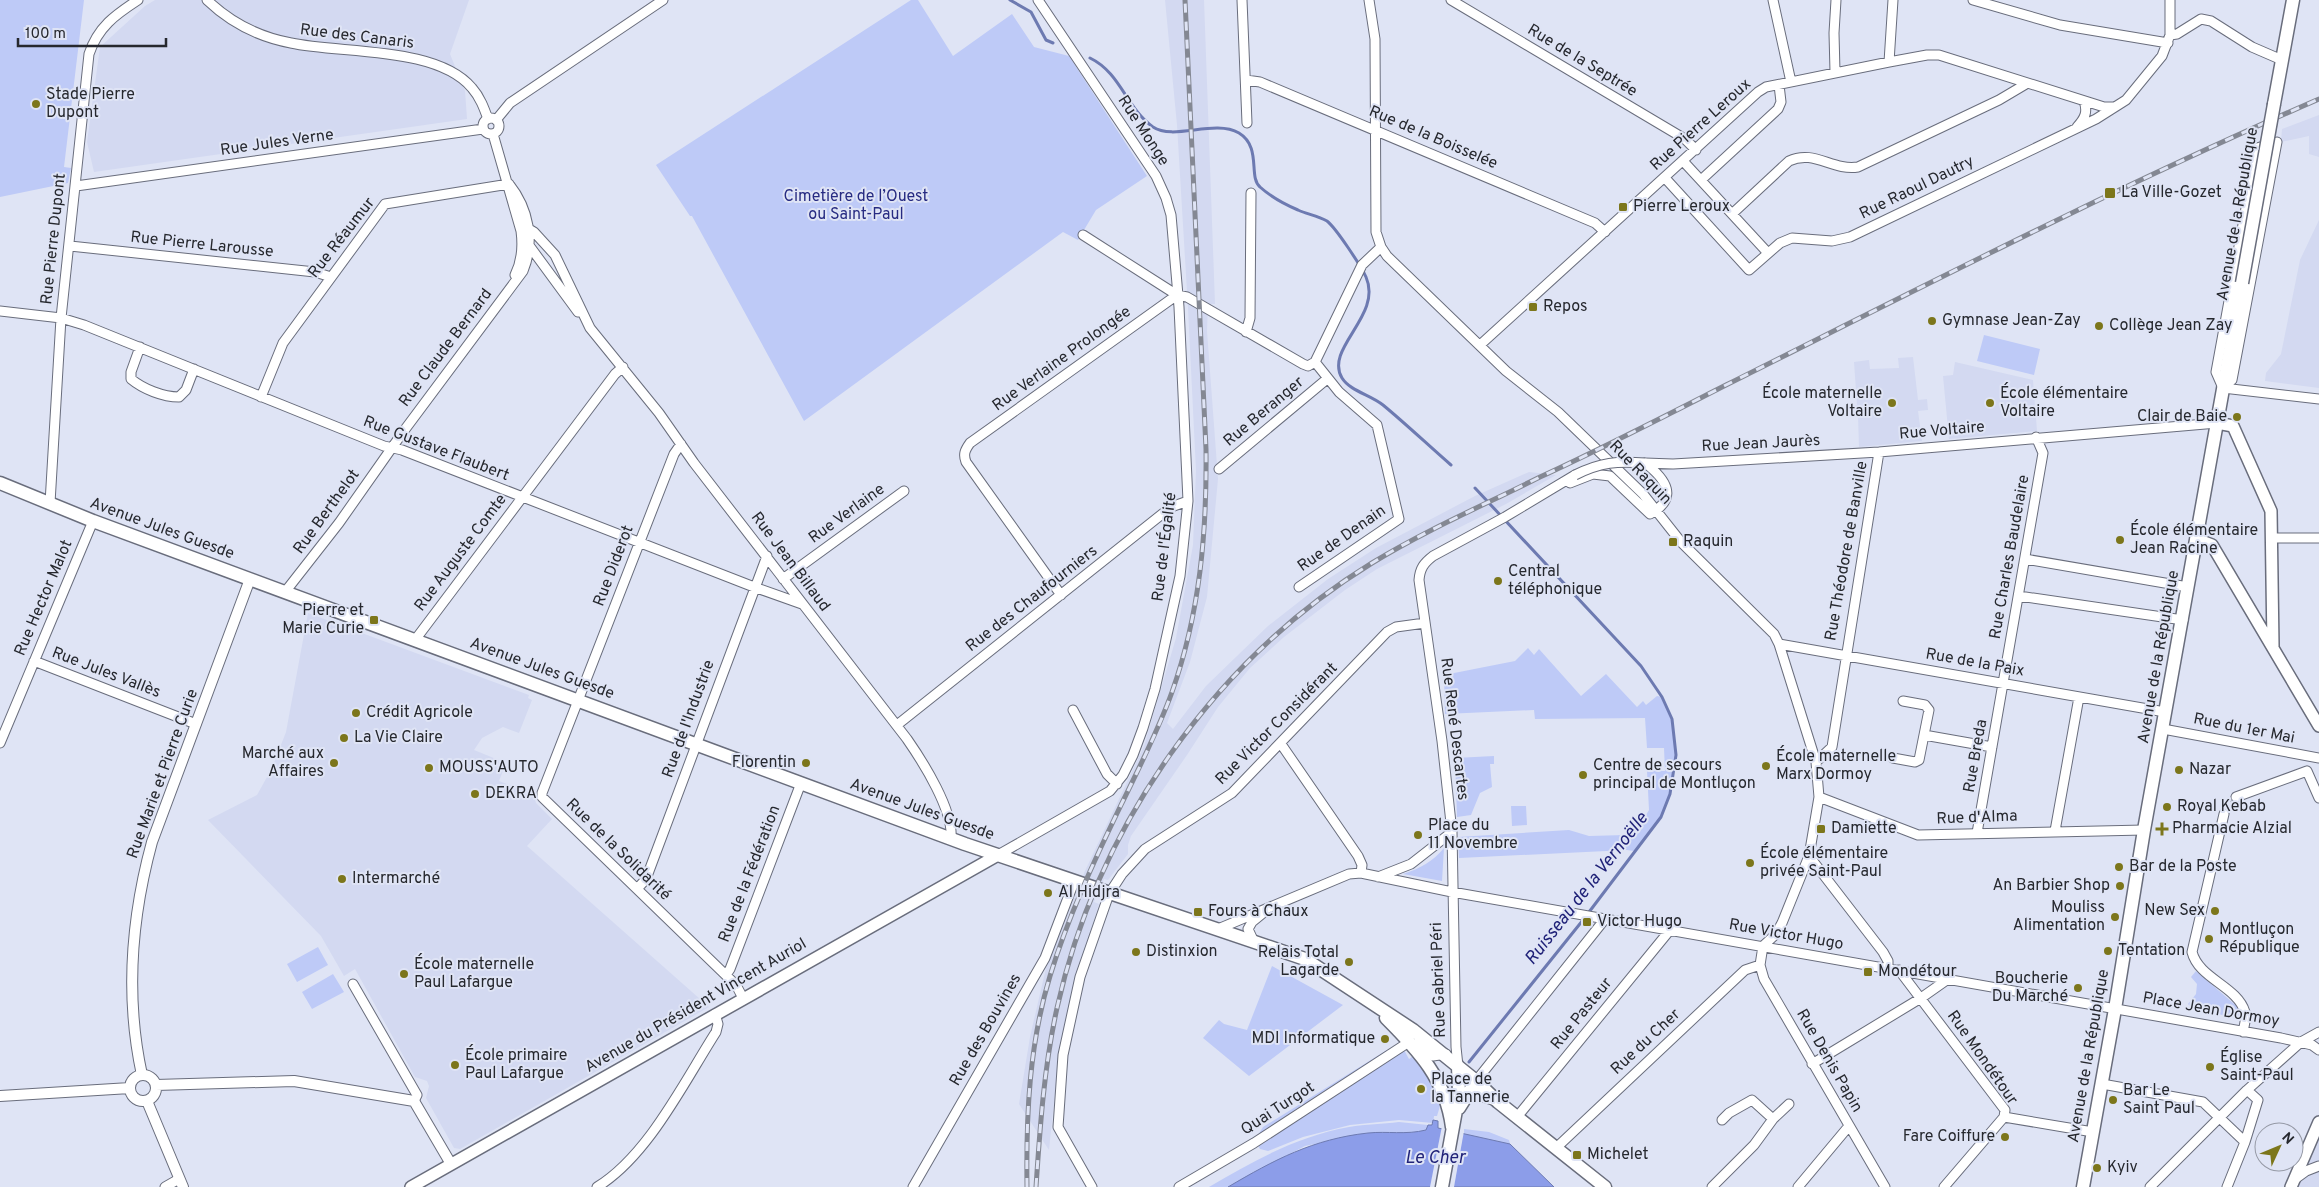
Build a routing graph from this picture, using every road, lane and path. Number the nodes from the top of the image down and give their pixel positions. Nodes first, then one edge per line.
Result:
1 (138, 0) edge
2 (207, 0) edge
3 (663, 0) edge
4 (1038, 0) edge
5 (1242, 0) edge
6 (1369, 0) edge
7 (1451, 0) edge
8 (1773, 0) edge
9 (1836, 0) edge
10 (1893, 0) edge
11 (1973, 0) edge
12 (2170, 0) edge
13 (2292, 0) edge
14 (2169, 39) junction
15 (2282, 60) junction
16 (1889, 62) junction
17 (1836, 72) junction
18 (1246, 80) junction
19 (1791, 82) junction
20 (2026, 84) junction
21 (1779, 85) junction
22 (2084, 101) junction
23 (2113, 108) junction
24 (492, 119) junction
25 (1248, 123) dead end
26 (483, 129) junction
27 (2075, 129) junction
28 (1374, 130) junction
29 (493, 134) junction
30 (1696, 150) junction
31 (1683, 162) junction
32 (1665, 178) junction
33 (1701, 180) junction
34 (509, 184) junction
35 (76, 186) junction
36 (1251, 193) dead end
37 (1732, 214) junction
38 (1605, 232) junction
39 (524, 233) junction
40 (1083, 235) dead end
41 (70, 246) junction
42 (530, 246) junction
43 (1381, 247) junction
44 (1768, 253) junction
45 (544, 264) junction
46 (523, 271) junction
47 (331, 277) junction
48 (507, 291) junction
49 (1177, 295) junction
50 (0, 311) edge
51 (582, 315) junction
52 (61, 318) junction
53 (1246, 332) junction
54 (1480, 345) junction
55 (140, 347) junction
56 (1315, 362) junction
57 (623, 367) junction
58 (194, 369) junction
59 (1327, 379) junction
60 (2223, 388) junction
61 (261, 397) junction
62 (2319, 399) edge
63 (2218, 423) junction
64 (2036, 437) junction
65 (680, 444) junction
66 (392, 447) junction
67 (1879, 452) junction
68 (1645, 463) junction
69 (1220, 469) dead end
70 (0, 483) edge
71 (1552, 489) junction
72 (904, 491) dead end
73 (522, 498) junction
74 (1188, 500) junction
75 (50, 503) junction
76 (1656, 511) junction
77 (93, 521) junction
78 (2196, 538) junction
79 (2271, 538) junction
80 (2319, 538) edge
81 (639, 543) junction
82 (767, 556) junction
83 (2025, 559) junction
84 (1420, 570) joint
85 (250, 579) junction
86 (784, 579) junction
87 (754, 587) junction
88 (1299, 587) dead end
89 (2188, 587) junction
90 (285, 592) junction
91 (1061, 595) junction
92 (2018, 596) junction
93 (802, 604) junction
94 (2183, 620) junction
95 (1425, 623) junction
96 (414, 640) junction
97 (1779, 644) junction
98 (2273, 646) junction
99 (1845, 656) junction
100 (34, 661) junction
101 (2003, 684) junction
102 (2079, 697) junction
103 (578, 700) junction
104 (1903, 701) dead end
105 (1073, 710) dead end
106 (2165, 712) junction
107 (196, 724) junction
108 (897, 725) junction
109 (2319, 726) edge
110 (2163, 729) junction
111 (1924, 735) junction
112 (0, 743) edge
113 (696, 744) junction
114 (1281, 744) junction
115 (1992, 746) junction
116 (1894, 758) dead end
117 (2315, 758) edge
118 (1816, 762) junction
119 (2307, 771) junction
120 (801, 783) junction
121 (1114, 788) junction
122 (1819, 797) junction
123 (2236, 797) tunnel mouth
124 (2319, 798) edge
125 (2224, 814) tunnel mouth
126 (2144, 830) junction
127 (2055, 831) junction
128 (1452, 832) junction
129 (1977, 833) junction
130 (951, 838) junction
131 (998, 855) junction
132 (1809, 856) junction
133 (1361, 874) junction
134 (1378, 877) junction
135 (1074, 882) junction
136 (637, 889) junction
137 (1452, 892) junction
138 (1109, 894) junction
139 (1272, 908) junction
140 (1605, 919) junction
141 (1218, 929) junction
142 (1670, 930) junction
143 (1254, 942) junction
144 (1763, 946) junction
145 (1760, 965) junction
146 (1888, 968) junction
147 (1899, 970) junction
148 (726, 975) junction
149 (1948, 979) junction
150 (353, 984) dead end
151 (1365, 997) junction
152 (743, 998) junction
153 (1921, 998) junction
154 (2115, 1008) junction
155 (715, 1014) junction
156 (1399, 1030) junction
157 (2243, 1032) junction
158 (2319, 1032) edge
159 (1409, 1042) junction
160 (2300, 1042) junction
161 (1456, 1047) junction
162 (2319, 1050) edge
163 (1392, 1052) junction
164 (1420, 1055) junction
165 (1444, 1055) junction
166 (1812, 1064) junction
167 (1458, 1066) junction
168 (142, 1075) junction
169 (1476, 1081) junction
170 (2102, 1084) junction
171 (156, 1085) junction
172 (130, 1088) junction
173 (2247, 1090) junction
174 (0, 1096) edge
175 (1462, 1097) junction
176 (147, 1101) junction
177 (414, 1101) junction
178 (1498, 1102) junction
179 (1789, 1104) dead end
180 (1518, 1117) junction
181 (2004, 1117) junction
182 (2220, 1117) junction
183 (1452, 1119) junction
184 (1773, 1119) junction
185 (1722, 1120) dead end
186 (2319, 1122) edge
187 (1849, 1126) junction
188 (2093, 1132) junction
189 (2245, 1142) junction
190 (1556, 1148) junction
191 (451, 1164) junction
192 (2319, 1166) edge
193 (181, 1183) edge
194 (2292, 1184) edge
195 (165, 1187) edge
196 (411, 1187) edge
197 (597, 1187) edge
198 (913, 1187) edge
199 (1092, 1187) edge
200 (1179, 1187) edge
201 (1442, 1187) edge
202 (1605, 1187) edge
203 (1712, 1187) edge
204 (1798, 1187) edge
205 (1885, 1187) edge
206 (1944, 1187) edge
207 (2083, 1187) edge
208 (2150, 1187) edge
209 (2227, 1187) edge

1 - 35 street, Rue Pierre Dupont
2 - 24 street, Rue des Canaris
3 - 24 street
4 - 49 street, Rue Monge
5 - 18 street
6 - 28 street
7 - 30 street, Rue de la Septrée
8 - 19 street
9 - 17 street
10 - 16 street
11 - 14 street
12 - 14 street
13 - 15 main road, Avenue de la République
14 - 15 street
14 - 23 street, Rue Raoul Dautry
15 - 60 main road, Avenue de la République, bridge
16 - 17 street, Rue Pierre Leroux
16 - 20 street, Rue Pierre Leroux
17 - 19 street, Rue Pierre Leroux
18 - 25 street
18 - 28 street, Rue de la Boisselée
19 - 21 street, Rue Pierre Leroux
20 - 22 street, Rue Pierre Leroux
20 - 37 street
21 - 30 street, Rue Pierre Leroux
21 - 33 street
22 - 23 street, Rue Pierre Leroux
22 - 27 street
23 - 27 street, Rue Raoul Dautry
24 - 26 street
24 - 29 street
26 - 29 street
26 - 35 street, Rue Jules Verne
27 - 44 street, Rue Raoul Dautry
28 - 38 street, Rue de la Boisselée
28 - 43 street
29 - 34 street
30 - 31 street, Rue Pierre Leroux
31 - 32 street, Rue Pierre Leroux
31 - 33 street
32 - 38 street, Rue Pierre Leroux
32 - 44 street, Rue Raoul Dautry
33 - 37 street
34 - 39 street
34 - 47 street, Rue Réaumur
35 - 41 street, Rue Pierre Dupont
36 - 53 street
37 - 44 street
38 - 54 street, Rue Pierre Leroux
39 - 42 street
39 - 48 street
39 - 51 street
40 - 49 street
41 - 47 street, Rue Pierre Larousse
41 - 52 street, Rue Pierre Dupont
42 - 45 street
42 - 46 street
43 - 54 street, Rue Raquin
43 - 56 street
45 - 46 street
45 - 51 street
46 - 48 street
47 - 61 street, Rue Réaumur
48 - 66 street, Rue Claude Bernard
49 - 53 street
49 - 74 street, Rue de l'Égalité
49 - 91 street, Rue Verlaine Prolongée
50 - 52 street, Rue Gustave Flaubert
51 - 57 street, Rue Jean Billaud
52 - 55 street, Rue Gustave Flaubert
52 - 75 street, Rue Pierre Dupont
53 - 56 street
54 - 76 street, Rue Raquin
55 - 58 street, Rue Gustave Flaubert
55 - 58 street
56 - 59 street, Rue de Denain
57 - 65 street, Rue Jean Billaud
57 - 73 street, Rue Auguste Comte
58 - 61 street, Rue Gustave Flaubert
59 - 69 street, Rue Beranger
59 - 88 street, Rue de Denain
60 - 60 street
60 - 62 street
60 - 63 main road, Avenue de la République
61 - 66 street, Rue Gustave Flaubert
63 - 64 street, Rue Voltaire
63 - 78 main road, Avenue de la République
63 - 79 main road
64 - 67 street, Rue Voltaire
64 - 83 street, Rue Charles Baudelaire
65 - 81 street, Rue Diderot
65 - 82 street, Rue Jean Billaud
66 - 73 street, Rue Gustave Flaubert
66 - 90 street, Rue Berthelot
67 - 68 street, Rue Jean Jaurès
67 - 99 street, Rue Théodore de Banville
68 - 71 street, Rue Jean Jaurès, bridge
68 - 76 street
70 - 75 main road, Avenue Jules Guesde
71 - 76 street, Rue Jean Jaurès
71 - 84 street, Rue Jean Jaurès
72 - 86 street, Rue Verlaine
73 - 81 street, Rue Gustave Flaubert
73 - 96 street, Rue Auguste Comte
74 - 91 street, Rue des Chaufourniers
74 - 121 street, Rue de l'Égalité
75 - 77 main road, Avenue Jules Guesde
76 - 97 street, Rue Raquin
77 - 85 main road, Avenue Jules Guesde
77 - 100 street, Rue Hector Malot
78 - 89 main road, Avenue de la République
78 - 98 main road
79 - 80 street
79 - 98 main road
81 - 87 street, Rue Gustave Flaubert
81 - 103 street, Rue Diderot
82 - 86 street, Rue Jean Billaud
82 - 87 street, Rue de l'Industrie
83 - 89 street
83 - 92 street, Rue Charles Baudelaire
84 - 95 street, Rue René Descartes
85 - 90 main road, Avenue Jules Guesde
85 - 107 street, Rue Marie et Pierre Curie
86 - 93 street, Rue Jean Billaud
87 - 93 street, Rue Gustave Flaubert
87 - 113 street, Rue de l'Industrie
89 - 94 main road, Avenue de la République
90 - 96 main road, Avenue Jules Guesde
91 - 108 street, Rue des Chaufourniers
92 - 94 street
92 - 101 street, Rue Charles Baudelaire
93 - 108 street, Rue Jean Billaud
94 - 106 main road, Avenue de la République
95 - 114 street, Rue Victor Considérant
95 - 128 street, Rue René Descartes
96 - 103 main road, Avenue Jules Guesde
97 - 99 street, Rue de la Paix
97 - 118 street, Rue Raquin
98 - 109 main road
99 - 101 street, Rue de la Paix
99 - 118 street, Rue Théodore de Banville
100 - 107 street, Rue Jules Vallès
100 - 112 street, Rue Hector Malot
101 - 102 street, Rue de la Paix
101 - 115 street, Rue Breda
102 - 106 street, Rue de la Paix
102 - 127 street
103 - 113 main road, Avenue Jules Guesde
103 - 136 street, Rue de la Solidarité
104 - 111 street
105 - 121 street
106 - 110 main road, Avenue de la République
107 - 168 street, Rue Marie et Pierre Curie
108 - 130 street, Rue Jean Billaud
110 - 117 street, Rue du 1er Mai
110 - 126 main road, Avenue de la République
111 - 115 street
111 - 116 street
113 - 120 main road, Avenue Jules Guesde
113 - 136 street, Rue de l'Industrie
114 - 133 street
114 - 138 street, Rue Victor Considérant
115 - 129 street, Rue Breda
117 - 119 street
118 - 122 street, Rue Raquin
119 - 123 street
119 - 124 street
120 - 130 main road, Avenue Jules Guesde
120 - 148 street, Rue de la Fédération
121 - 131 street
122 - 129 street, Rue d'Alma
122 - 132 street, Rue Raquin
125 - 157 street
126 - 127 street, Rue d'Alma
126 - 154 main road, Avenue de la République
127 - 129 street, Rue d'Alma
128 - 134 street
128 - 137 street, Rue René Descartes
130 - 131 main road, Avenue Jules Guesde
131 - 135 main road, Avenue Jules Guesde
131 - 152 main road, Avenue du Président Vincent Auriol
132 - 144 street, Rue Raquin
132 - 146 street
133 - 134 street
133 - 139 street
134 - 137 street
135 - 138 main road, Avenue Jules Guesde
135 - 198 street, Rue des Bouvines
136 - 148 street, Rue de la Solidarité
137 - 140 street, Rue Victor Hugo
137 - 161 street, Rue Gabriel Péri
138 - 141 main road, Avenue Jules Guesde
138 - 199 street, Rue Victor Considérant
139 - 141 street
139 - 143 street
140 - 142 street, Rue Victor Hugo
140 - 169 street
141 - 143 main road, Avenue Jules Guesde
142 - 144 street, Rue Victor Hugo
142 - 180 street, Rue Pasteur
143 - 151 main road, Avenue Jules Guesde
144 - 145 street, Rue Denis Papin
144 - 146 street, Rue Victor Hugo
145 - 166 street, Rue Denis Papin
145 - 190 street, Rue du Cher
146 - 147 street, Rue Victor Hugo
147 - 149 street, Rue Victor Hugo
147 - 153 street, Rue Mondétour
148 - 152 street, Rue de la Solidarité
149 - 153 street
149 - 154 street, Rue Victor Hugo
150 - 177 street
151 - 156 main road
151 - 165 main road
152 - 155 main road, Avenue du Président Vincent Auriol
153 - 166 street
153 - 181 street, Rue Mondétour
154 - 157 street, Place Jean Dormoy
154 - 170 main road, Avenue de la République
155 - 191 main road, Avenue du Président Vincent Auriol
155 - 197 street
156 - 159 main road
156 - 165 street
157 - 160 street, Place Jean Dormoy
158 - 160 street
159 - 163 street, Quai Turgot
159 - 164 main road
160 - 162 street, Place Jean Dormoy
160 - 173 street
161 - 165 street
161 - 167 street, Rue Gabriel Péri
163 - 164 street
163 - 200 street, Quai Turgot
164 - 183 main road
165 - 167 main road
166 - 187 street, Rue Denis Papin
167 - 169 main road
167 - 175 main road
168 - 171 street
168 - 172 street
169 - 175 main road
169 - 178 main road
170 - 182 street
170 - 188 main road, Avenue de la République
171 - 176 street
171 - 177 street
172 - 174 street
172 - 176 street
173 - 182 street
173 - 189 street
175 - 178 street
175 - 183 main road
176 - 193 street
177 - 191 street
178 - 180 main road
179 - 184 street
180 - 190 main road
181 - 188 street, Rue Mondétour
181 - 206 street
182 - 189 street
182 - 208 street
183 - 201 main road
184 - 185 street
184 - 203 street
186 - 194 main road
187 - 204 street
187 - 205 street, Rue Denis Papin
188 - 207 main road, Avenue de la République
189 - 209 street
190 - 202 main road
191 - 196 main road, Avenue du Président Vincent Auriol
192 - 194 street
193 - 195 street

